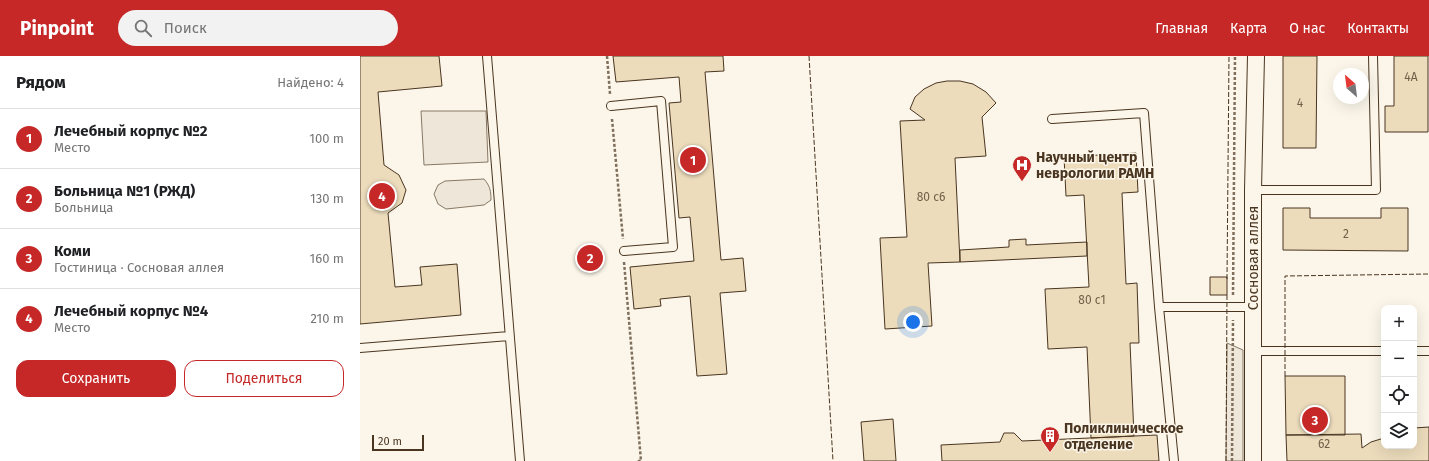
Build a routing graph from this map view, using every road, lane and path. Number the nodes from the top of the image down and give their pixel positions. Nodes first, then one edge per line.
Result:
1 (487, 56) edge
2 (1235, 56) edge
3 (1256, 56) edge
4 (1373, 56) edge
5 (611, 106) dead end
6 (1052, 119) dead end
7 (1253, 190) junction
8 (624, 251) dead end
9 (1159, 307) junction
10 (1233, 307) junction
11 (1253, 307) junction
12 (509, 336) junction
13 (360, 348) edge
14 (1253, 351) junction
15 (1381, 351) edge
16 (1417, 351) edge
17 (1429, 351) edge
18 (520, 461) edge
19 (1174, 461) edge
20 (1232, 461) edge
21 (1253, 461) edge

1 - 12 lane
2 - 10 path
3 - 7 street, Сосновая аллея
4 - 7 lane
5 - 8 lane
6 - 9 lane
7 - 11 street, Сосновая аллея
9 - 10 lane
9 - 19 lane
10 - 11 lane
10 - 20 path
11 - 14 street, Сосновая аллея
12 - 13 lane
12 - 18 lane
14 - 15 lane
14 - 21 street, Сосновая аллея
16 - 17 lane

